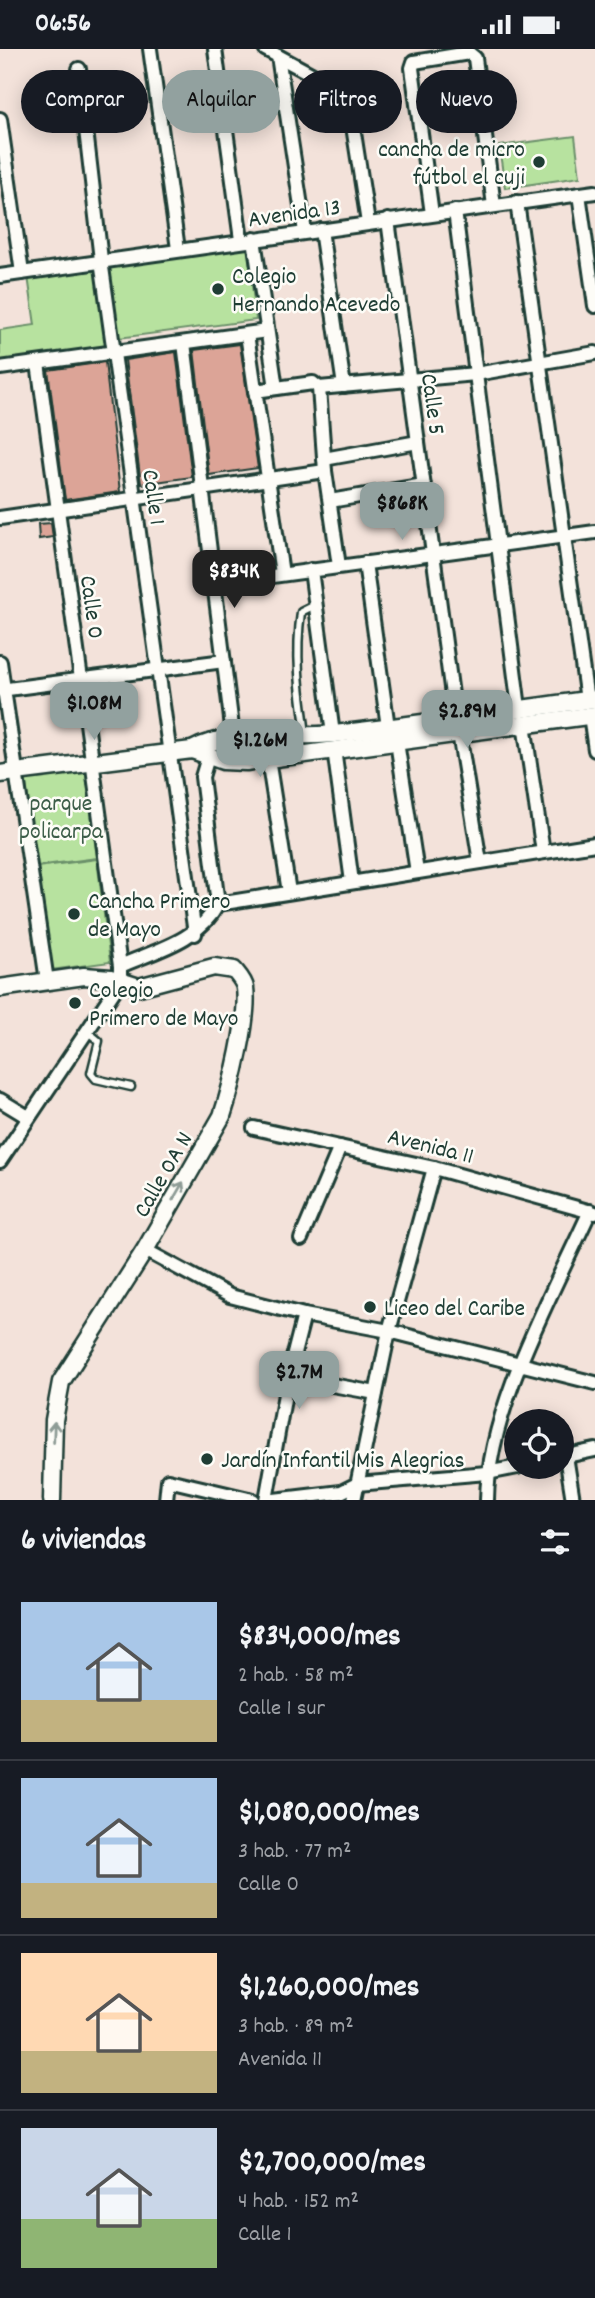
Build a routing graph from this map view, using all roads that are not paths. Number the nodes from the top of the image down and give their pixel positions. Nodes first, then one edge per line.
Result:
1 (150, 49) edge
2 (215, 49) edge
3 (265, 49) edge
4 (278, 55) junction
5 (79, 69) dead end
6 (0, 119) edge
7 (595, 192) edge
8 (579, 194) junction
9 (517, 202) junction
10 (495, 206) junction
11 (455, 211) junction
12 (432, 214) junction
13 (388, 220) junction
14 (368, 223) junction
15 (321, 230) junction
16 (305, 232) junction
17 (248, 239) junction
18 (178, 249) junction
19 (101, 260) junction
20 (22, 273) junction
21 (0, 276) edge
22 (595, 306) edge
23 (267, 331) junction
24 (247, 334) junction
25 (184, 343) junction
26 (114, 353) junction
27 (595, 353) edge
28 (38, 363) junction
29 (540, 364) junction
30 (0, 369) edge
31 (476, 374) junction
32 (410, 382) junction
33 (344, 386) junction
34 (275, 388) junction
35 (319, 388) junction
36 (255, 391) junction
37 (418, 442) junction
38 (325, 465) junction
39 (268, 479) junction
40 (424, 485) junction
41 (203, 489) junction
42 (134, 499) junction
43 (330, 501) junction
44 (58, 509) junction
45 (0, 518) edge
46 (595, 532) edge
47 (564, 537) junction
48 (498, 546) junction
49 (433, 554) junction
50 (365, 563) junction
51 (339, 566) junction
52 (311, 570) junction
53 (282, 574) junction
54 (214, 584) junction
55 (315, 605) junction
56 (224, 661) junction
57 (0, 662) edge
58 (158, 670) junction
59 (81, 680) junction
60 (2, 690) edge
61 (592, 707) edge
62 (519, 708) junction
63 (524, 724) junction
64 (457, 725) junction
65 (388, 727) junction
66 (233, 735) junction
67 (306, 736) junction
68 (397, 741) junction
69 (333, 742) junction
70 (192, 750) junction
71 (595, 750) edge
72 (168, 753) junction
73 (208, 757) junction
74 (268, 759) junction
75 (93, 761) junction
76 (8, 773) edge
77 (595, 844) edge
78 (543, 852) junction
79 (480, 862) junction
80 (417, 872) junction
81 (352, 882) junction
82 (289, 892) junction
83 (218, 904) junction
84 (195, 934) junction
85 (120, 965) junction
86 (47, 981) junction
87 (120, 982) junction
88 (0, 988) edge
89 (88, 1031) junction
90 (131, 1087) dead end
91 (0, 1100) edge
92 (28, 1117) junction
93 (254, 1128) dead end
94 (340, 1146) junction
95 (0, 1161) edge
96 (434, 1168) junction
97 (592, 1212) edge
98 (301, 1239) dead end
99 (145, 1250) junction
100 (304, 1315) junction
101 (390, 1331) junction
102 (521, 1365) junction
103 (288, 1377) junction
104 (595, 1383) edge
105 (376, 1393) junction
106 (595, 1450) edge
107 (574, 1454) edge
108 (504, 1470) edge
109 (487, 1473) junction
110 (569, 1479) edge
111 (356, 1484) junction
112 (291, 1499) edge
113 (52, 1500) edge
114 (166, 1500) edge
115 (253, 1500) edge
116 (266, 1500) edge
117 (274, 1500) edge
118 (354, 1500) edge
119 (487, 1500) edge
120 (573, 1500) edge

1 - 18 street
2 - 17 street
3 - 4 street
4 - 14 street
4 - 16 street
5 - 19 street, Calle 1
6 - 20 street
7 - 8 street, Avenida 13
8 - 9 street, Avenida 13
8 - 22 street
9 - 10 street, Avenida 13
9 - 29 street
10 - 11 street, Avenida 13
10 - 12 street
11 - 12 street, Avenida 13
11 - 31 street
12 - 13 street, Avenida 13
13 - 14 street, Avenida 13
13 - 32 street, Calle 5
14 - 15 street, Avenida 13
15 - 16 street, Avenida 13
15 - 33 street
16 - 17 street, Avenida 13
17 - 18 street, Avenida 13
17 - 23 street
18 - 19 street, Avenida 13
19 - 20 street, Avenida 13
19 - 26 street, Calle 1
20 - 21 street, Avenida 13
23 - 24 street
23 - 34 street
24 - 25 street
24 - 36 street
25 - 26 street
25 - 41 street
26 - 28 street
26 - 42 street, Calle 1
27 - 29 street
28 - 30 street
28 - 44 street, Calle 0
29 - 31 street
29 - 47 street
31 - 32 street
31 - 48 street
32 - 33 street
32 - 37 street, Calle 5
33 - 35 street
34 - 35 street
34 - 36 street
35 - 38 street
36 - 39 street
37 - 38 street
37 - 40 street, Calle 5
38 - 39 street
38 - 43 street
39 - 41 street
39 - 53 street
40 - 43 street
40 - 49 street, Calle 5
41 - 42 street
41 - 54 street
42 - 44 street
42 - 58 street, Calle 1
43 - 51 street
44 - 45 street
44 - 59 street, Calle 0
46 - 47 street
47 - 48 street
47 - 61 street
48 - 49 street
48 - 62 street
49 - 50 street
49 - 64 street, Calle 5
50 - 51 street
50 - 65 street
51 - 52 street
52 - 53 street
52 - 55 street
53 - 54 street
54 - 56 street
55 - 67 lane
55 - 69 street
56 - 58 street
56 - 66 street
57 - 60 street
58 - 59 street
58 - 72 street, Calle 1
59 - 60 street
59 - 75 street, Calle 0
60 - 76 street
61 - 62 street
61 - 63 street
61 - 71 street
62 - 64 street
63 - 64 street
63 - 78 street
64 - 65 street
64 - 68 street
64 - 79 street, Calle 5
65 - 69 street
66 - 67 street
66 - 70 street
67 - 69 street
68 - 69 street
68 - 80 street
69 - 74 street
69 - 81 street
70 - 72 street
70 - 73 street
72 - 75 street
72 - 84 street, Calle 1
73 - 74 street
73 - 83 street
74 - 82 street
75 - 76 street
75 - 85 street, Calle 0
76 - 86 street
77 - 78 street
78 - 79 street
79 - 80 street
80 - 81 street
81 - 82 street
82 - 83 street
83 - 84 street
84 - 85 street
85 - 87 street, Calle 0
86 - 87 street, Calle 0A N
86 - 88 street, Calle 0A N
87 - 89 street
99 -> 87 street, Calle 0A N
89 - 90 lane
89 - 92 street
91 - 92 street
92 - 95 street
93 - 94 street, Avenida 11
94 - 96 street, Avenida 11
94 - 98 street
96 - 97 street, Avenida 11
96 - 101 street
97 - 102 street
99 - 100 street
113 -> 99 street, Calle 0A N
100 - 101 street
100 - 103 street
101 - 102 street
101 - 105 street
102 - 104 street
102 - 109 street
103 - 105 street
103 - 116 street
105 - 111 street
106 - 107 street
108 - 109 street
109 - 111 street
109 - 119 street
110 - 120 street
111 - 112 street
111 - 118 street
112 - 117 street
114 - 115 street

